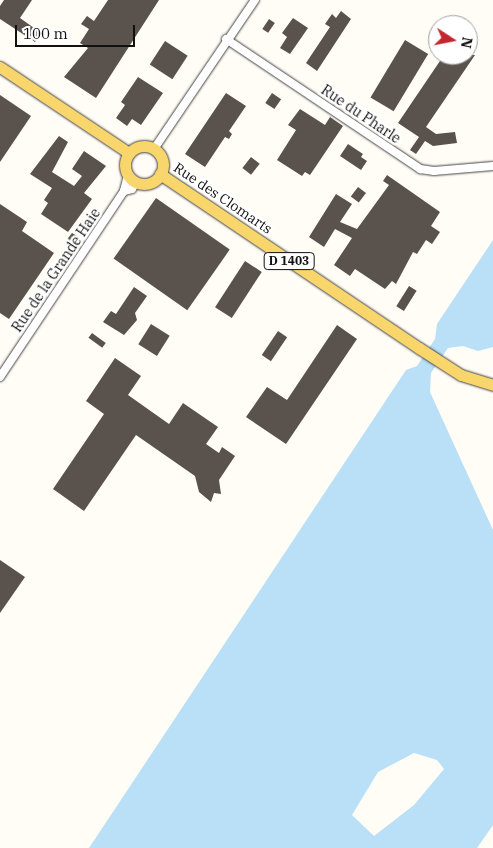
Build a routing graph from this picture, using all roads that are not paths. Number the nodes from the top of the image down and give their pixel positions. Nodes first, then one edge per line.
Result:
1 (255, 0) edge
2 (226, 39) junction
3 (0, 67) edge
4 (154, 149) junction
5 (129, 153) junction
6 (493, 166) edge
7 (160, 174) junction
8 (132, 178) junction
9 (0, 375) edge
10 (493, 385) edge

1 - 2 street
2 - 4 street
2 - 6 street, Rue du Pharle
3 - 5 main road
4 - 5 main road
4 - 7 main road
5 - 8 main road
7 - 8 main road
7 - 10 main road, Rue des Clomarts / D 1403
8 - 9 street, Rue de la Grande Haie

